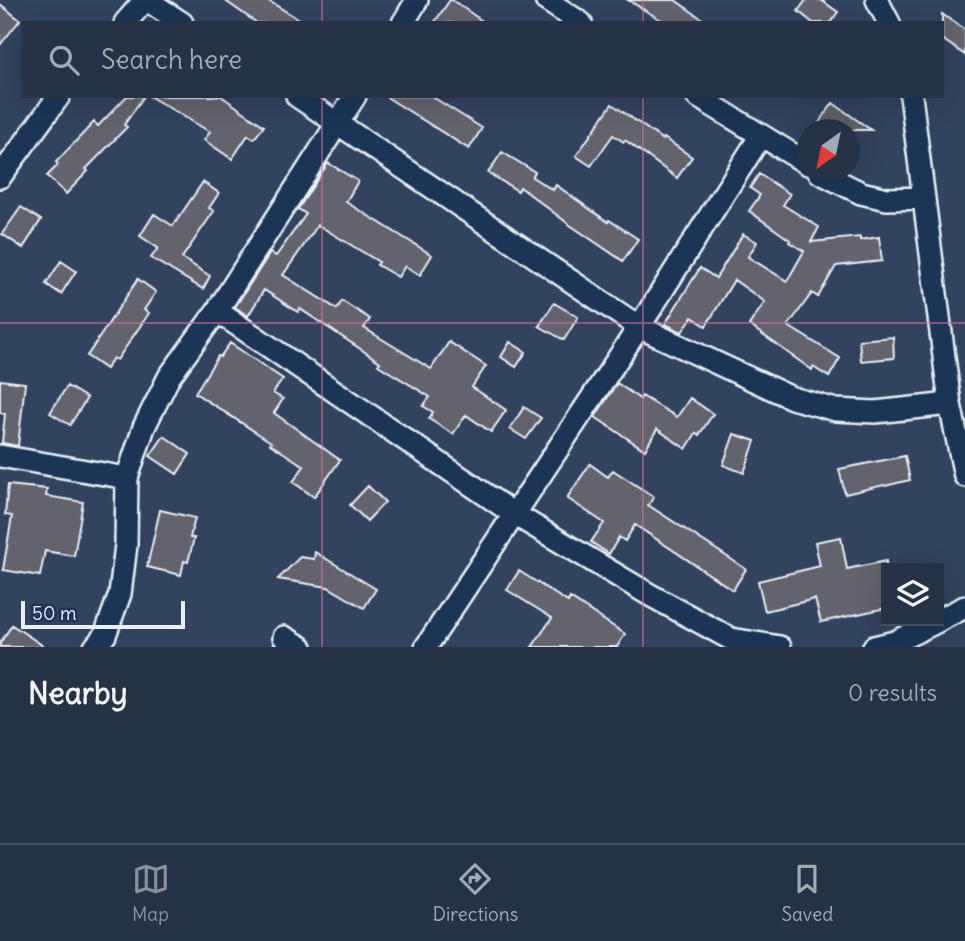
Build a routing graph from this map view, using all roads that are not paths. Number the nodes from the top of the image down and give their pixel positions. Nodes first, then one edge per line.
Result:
1 (146, 0) edge
2 (417, 0) edge
3 (546, 0) edge
4 (877, 0) edge
5 (127, 21) edge
6 (179, 21) edge
7 (403, 21) edge
8 (578, 21) edge
9 (888, 21) edge
10 (59, 98) edge
11 (300, 98) edge
12 (354, 98) edge
13 (700, 98) edge
14 (911, 98) edge
15 (338, 122) junction
16 (760, 137) junction
17 (797, 158) edge
18 (0, 177) edge
19 (840, 182) edge
20 (924, 198) junction
21 (218, 311) junction
22 (639, 327) junction
23 (950, 404) junction
24 (0, 456) edge
25 (965, 476) edge
26 (127, 478) junction
27 (514, 514) junction
28 (965, 607) edge
29 (944, 617) edge
30 (926, 626) edge
31 (95, 647) edge
32 (426, 647) edge
33 (780, 647) edge
34 (874, 647) edge

1 - 5 street
1 - 6 street
2 - 7 street
3 - 8 street
4 - 9 street
10 - 18 street
11 - 15 street
12 - 15 street
13 - 16 street
14 - 20 street
15 - 21 street
15 - 22 street
16 - 17 street
16 - 22 street
19 - 20 street
20 - 23 street
21 - 26 street
21 - 27 street
22 - 23 street
22 - 27 street
23 - 25 street
24 - 26 street
26 - 31 street
27 - 32 street
27 - 33 street
28 - 29 street
30 - 34 street

